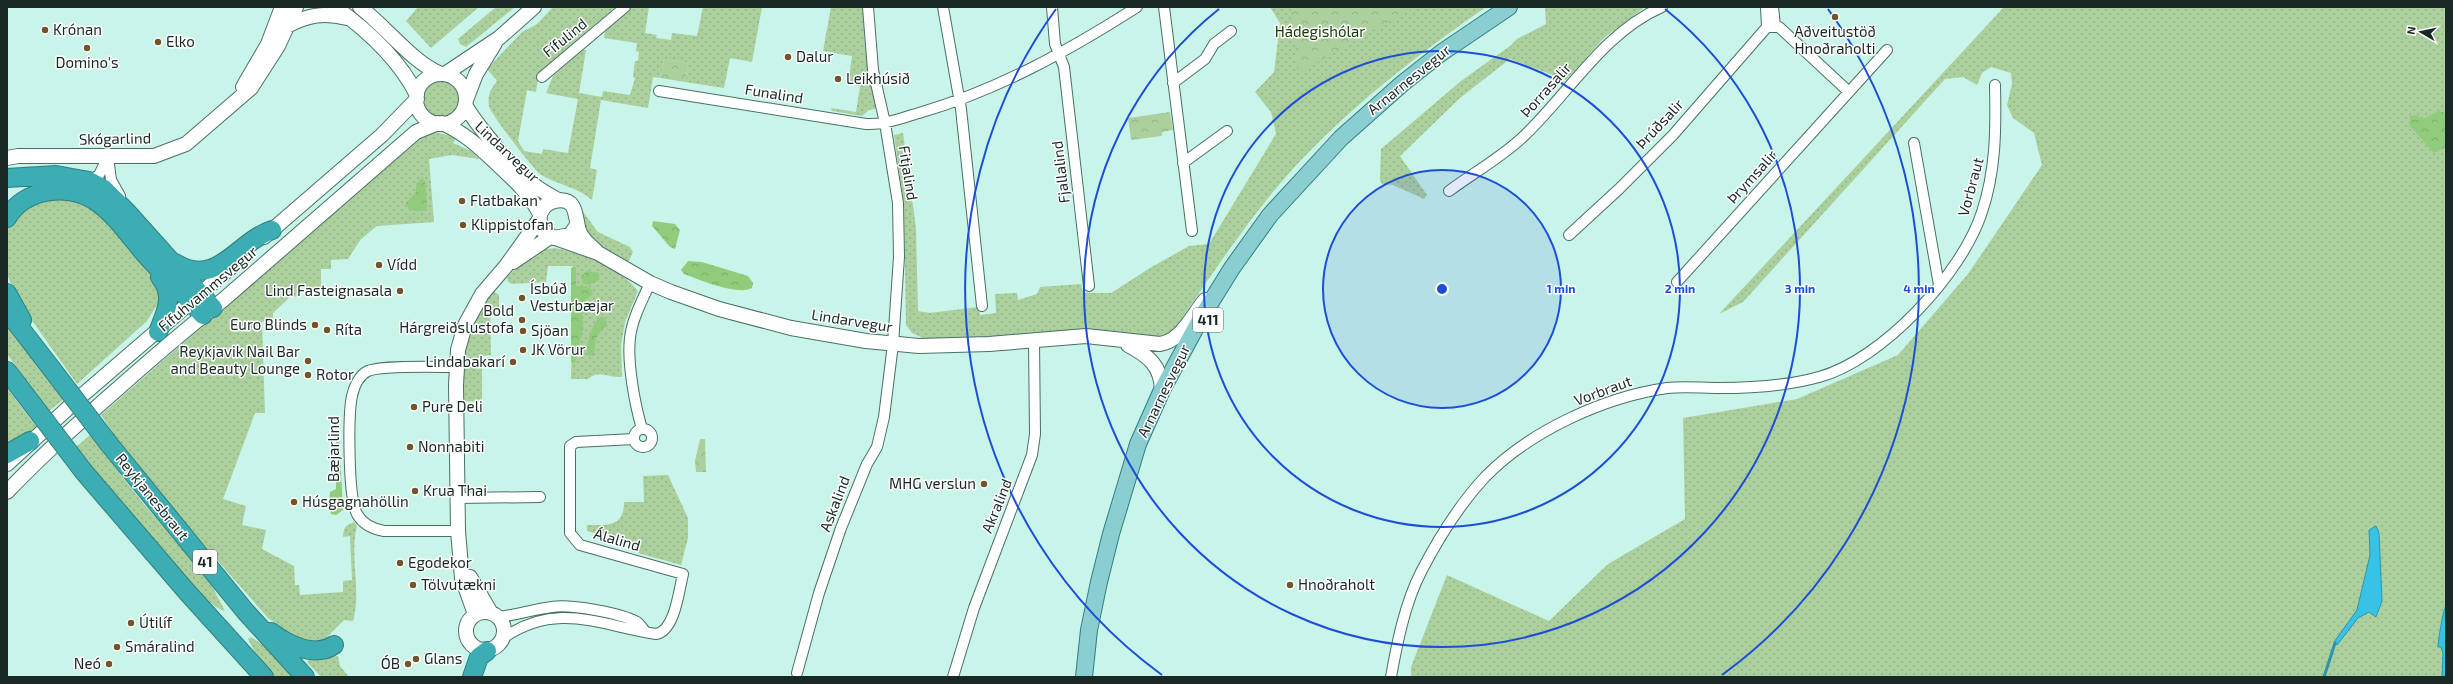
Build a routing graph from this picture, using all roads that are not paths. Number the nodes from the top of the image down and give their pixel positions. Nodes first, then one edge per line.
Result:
1 (282, 7) edge
2 (296, 7) edge
3 (335, 7) edge
4 (360, 7) edge
5 (534, 7) edge
6 (624, 7) edge
7 (868, 7) edge
8 (943, 7) edge
9 (1052, 7) edge
10 (1137, 7) edge
11 (1164, 7) edge
12 (1509, 7) edge
13 (1662, 7) edge
14 (1766, 7) edge
15 (1773, 7) edge
16 (352, 20) junction
17 (287, 26) junction
18 (1771, 26) junction
19 (1231, 31) dead end
20 (499, 38) junction
21 (1887, 50) dead end
22 (1059, 54) junction
23 (443, 74) junction
24 (542, 77) dead end
25 (1173, 83) junction
26 (1995, 85) dead end
27 (659, 91) dead end
28 (1849, 92) junction
29 (240, 96) junction
30 (417, 97) junction
31 (958, 101) junction
32 (466, 103) junction
33 (440, 123) junction
34 (885, 123) junction
35 (1227, 131) dead end
36 (1914, 143) dead end
37 (11, 155) edge
38 (108, 157) junction
39 (1183, 163) junction
40 (1318, 164) junction
41 (7, 178) edge
42 (89, 181) junction
43 (1449, 191) dead end
44 (558, 200) junction
45 (126, 210) junction
46 (540, 217) junction
47 (7, 218) edge
48 (577, 225) junction
49 (272, 230) junction
50 (1192, 231) dead end
51 (1568, 235) dead end
52 (554, 238) junction
53 (598, 253) junction
54 (146, 254) junction
55 (169, 259) junction
56 (506, 266) junction
57 (1232, 268) junction
58 (1677, 282) dead end
59 (650, 283) junction
60 (1939, 285) junction
61 (1089, 286) dead end
62 (7, 293) edge
63 (202, 305) junction
64 (982, 306) dead end
65 (7, 311) edge
66 (158, 332) junction
67 (1115, 339) junction
68 (1034, 341) junction
69 (31, 342) junction
70 (893, 344) junction
71 (457, 367) junction
72 (12, 377) edge
73 (1162, 390) junction
74 (642, 429) junction
75 (634, 439) junction
76 (30, 441) junction
77 (7, 454) edge
78 (7, 464) edge
79 (1124, 491) junction
80 (7, 492) edge
81 (457, 498) junction
82 (540, 498) dead end
83 (458, 531) junction
84 (461, 566) junction
85 (245, 611) junction
86 (475, 614) junction
87 (494, 615) junction
88 (645, 631) junction
89 (503, 638) junction
90 (334, 644) dead end
91 (487, 651) junction
92 (248, 661) junction
93 (797, 673) dead end
94 (258, 677) edge
95 (264, 677) edge
96 (305, 677) edge
97 (472, 677) edge
98 (954, 677) edge
99 (1084, 677) edge
100 (1391, 677) edge

1 - 29 street, Skógarlind
2 - 17 street, Skógarlind
3 - 16 street
4 - 23 street
5 - 20 street
6 - 24 street, Fífulind
7 - 34 street, Fitjalind
8 - 31 street
9 - 22 street, Fjallalind
10 - 22 street
11 - 25 street
12 - 40 main road, Arnarnesvegur / 411
13 - 43 street, Þorrasalir
14 - 18 street
15 - 18 street
16 - 17 street
16 - 30 street
17 - 29 street, Skógarlind
18 - 28 street
18 - 51 street, Þrúðsalir
19 - 25 street
20 - 23 street
20 - 32 street
21 - 28 street, Þrymsalir
22 - 31 street
22 - 61 street, Fjallalind
23 - 30 street
23 - 32 street
25 - 39 street
26 - 60 street, Vorbraut
27 - 34 street, Funalind
28 - 58 street, Þrymsalir
29 - 38 street, Skógarlind
30 - 33 street
30 - 49 street, Fífuhvammsvegur
31 - 34 street
31 - 64 street
32 - 33 street
32 - 44 street, Lindarvegur
33 - 46 street, Lindarvegur
33 - 63 street, Fífuhvammsvegur
34 - 70 street, Fitjalind
35 - 39 street
36 - 60 street
37 - 38 street, Skógarlind
38 - 42 street
38 - 45 street
39 - 50 street
40 - 57 main road, Arnarnesvegur / 411
40 - 79 main road, Arnarnesvegur / 411
41 - 42 highway
42 - 45 highway
44 - 46 street
44 - 48 street
45 - 55 highway
46 - 52 street
46 - 56 street
47 - 54 highway
48 - 52 street
48 - 53 street, Lindarvegur
49 - 55 highway
49 - 63 street, Fífuhvammsvegur
52 - 53 street, Lindarvegur
52 - 56 street
53 - 59 street, Lindarvegur
54 - 63 highway
54 - 66 highway
55 - 63 highway
56 - 71 street
57 - 67 street, Lindarvegur
57 - 73 main road, Arnarnesvegur / 411
59 - 70 street, Lindarvegur
59 - 74 street
60 - 100 street, Vorbraut
62 - 69 highway
63 - 66 street, Fífuhvammsvegur
63 - 80 street, Fífuhvammsvegur
65 - 69 highway, Reykjanesbraut / 41
66 - 76 street, Fífuhvammsvegur
67 - 68 street, Lindarvegur
67 - 73 street, Lindarvegur
68 - 70 street, Lindarvegur
68 - 98 street, Akralind
69 - 85 highway, Reykjanesbraut / 41, bridge
70 - 93 street, Askalind
71 - 81 street
71 - 83 street, Bæjarlind
72 - 92 highway, 41, bridge
73 - 79 main road, Arnarnesvegur / 411
74 - 75 street
74 - 75 street
75 - 88 street, Álalind
76 - 77 highway
76 - 78 street, Fífuhvammsvegur
79 - 99 main road, Arnarnesvegur / 411
81 - 82 street
81 - 83 street
83 - 84 street
84 - 86 street
84 - 87 street
85 - 90 highway
85 - 96 highway, Reykjanesbraut / 41
86 - 87 street
86 - 91 street
87 - 88 street
87 - 89 street
88 - 89 street, Álalind
89 - 91 street
91 - 97 highway
92 - 94 highway
92 - 95 highway, 41

